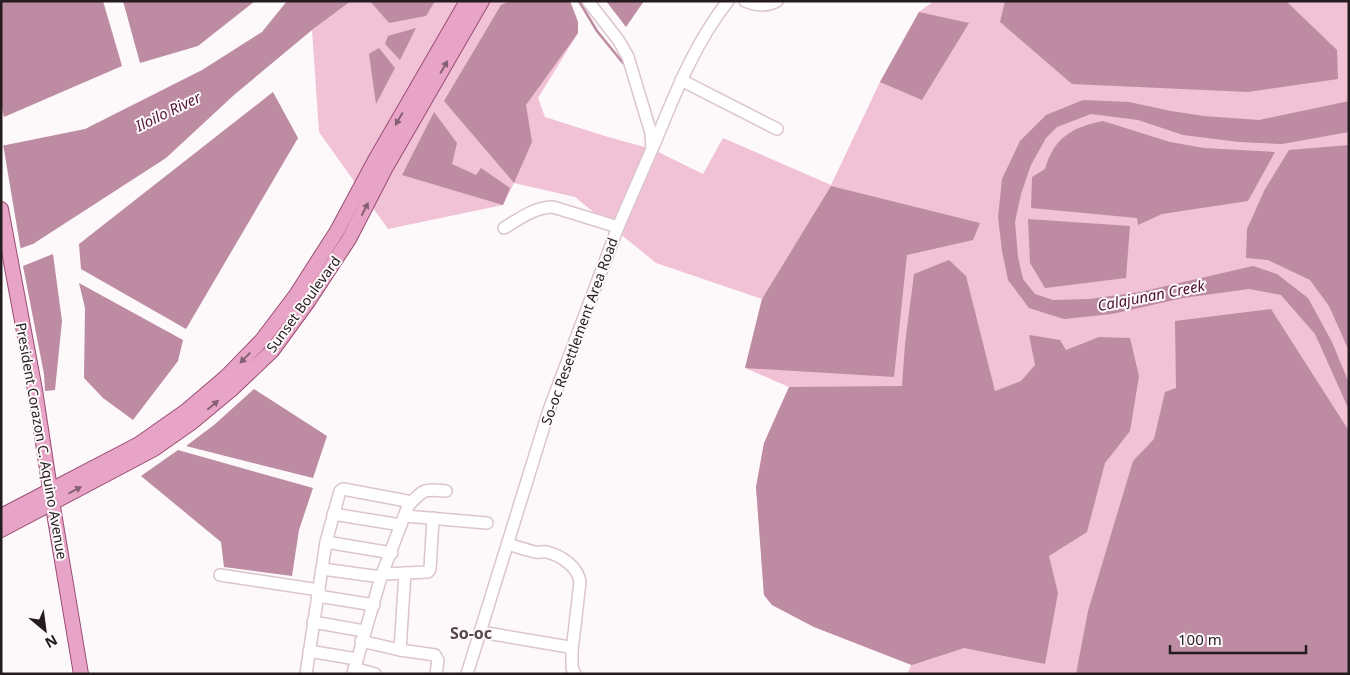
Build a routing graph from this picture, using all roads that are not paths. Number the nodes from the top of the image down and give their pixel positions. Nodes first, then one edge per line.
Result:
1 (467, 1) edge
2 (482, 1) edge
3 (588, 1) edge
4 (728, 1) edge
5 (745, 1) edge
6 (777, 1) edge
7 (681, 80) junction
8 (778, 129) dead end
9 (652, 149) junction
10 (1, 209) edge
11 (618, 226) junction
12 (504, 228) dead end
13 (343, 235) junction
14 (446, 490) dead end
15 (51, 496) junction
16 (334, 514) junction
17 (1, 516) edge
18 (405, 516) junction
19 (433, 518) junction
20 (487, 523) dead end
21 (1, 530) edge
22 (326, 542) junction
23 (508, 544) junction
24 (392, 553) junction
25 (322, 569) junction
26 (405, 573) junction
27 (220, 575) dead end
28 (382, 575) junction
29 (319, 593) junction
30 (374, 605) junction
31 (313, 622) junction
32 (481, 632) junction
33 (363, 636) junction
34 (400, 650) junction
35 (572, 650) junction
36 (309, 651) junction
37 (354, 667) edge
38 (81, 674) edge
39 (306, 674) edge
40 (375, 674) edge
41 (436, 674) edge
42 (467, 674) edge
43 (575, 674) edge

1 -> 13 main road, Sunset Boulevard
13 -> 2 main road, Sunset Boulevard
3 - 9 street
4 - 7 street, So-oc Resettlement Area Road
5 - 6 street
7 - 8 street
7 - 9 street, So-oc Resettlement Area Road
9 - 11 street, So-oc Resettlement Area Road
10 - 15 main road, President Corazon C. Aquino Avenue
11 - 12 street
11 - 23 street, So-oc Resettlement Area Road
13 - 15 main road, Sunset Boulevard
14 - 18 street
15 - 17 main road, Sunset Boulevard
15 - 21 main road, Sunset Boulevard
15 - 38 main road, President Corazon C. Aquino Avenue
16 - 18 street
16 - 18 street
16 - 22 street
18 - 19 street
18 - 24 street
19 - 20 street
19 - 26 street
22 - 24 street
22 - 25 street
23 - 32 street, So-oc Resettlement Area Road
23 - 35 street
24 - 28 street
25 - 28 street
25 - 29 street
26 - 28 street
26 - 34 street
27 - 29 street
28 - 30 street
29 - 30 street
29 - 31 street
30 - 33 street
31 - 33 street
31 - 36 street
32 - 35 street
32 - 42 street, So-oc Resettlement Area Road
33 - 34 street
33 - 37 street
34 - 41 street
35 - 43 street
36 - 37 street
36 - 39 street
37 - 40 street

